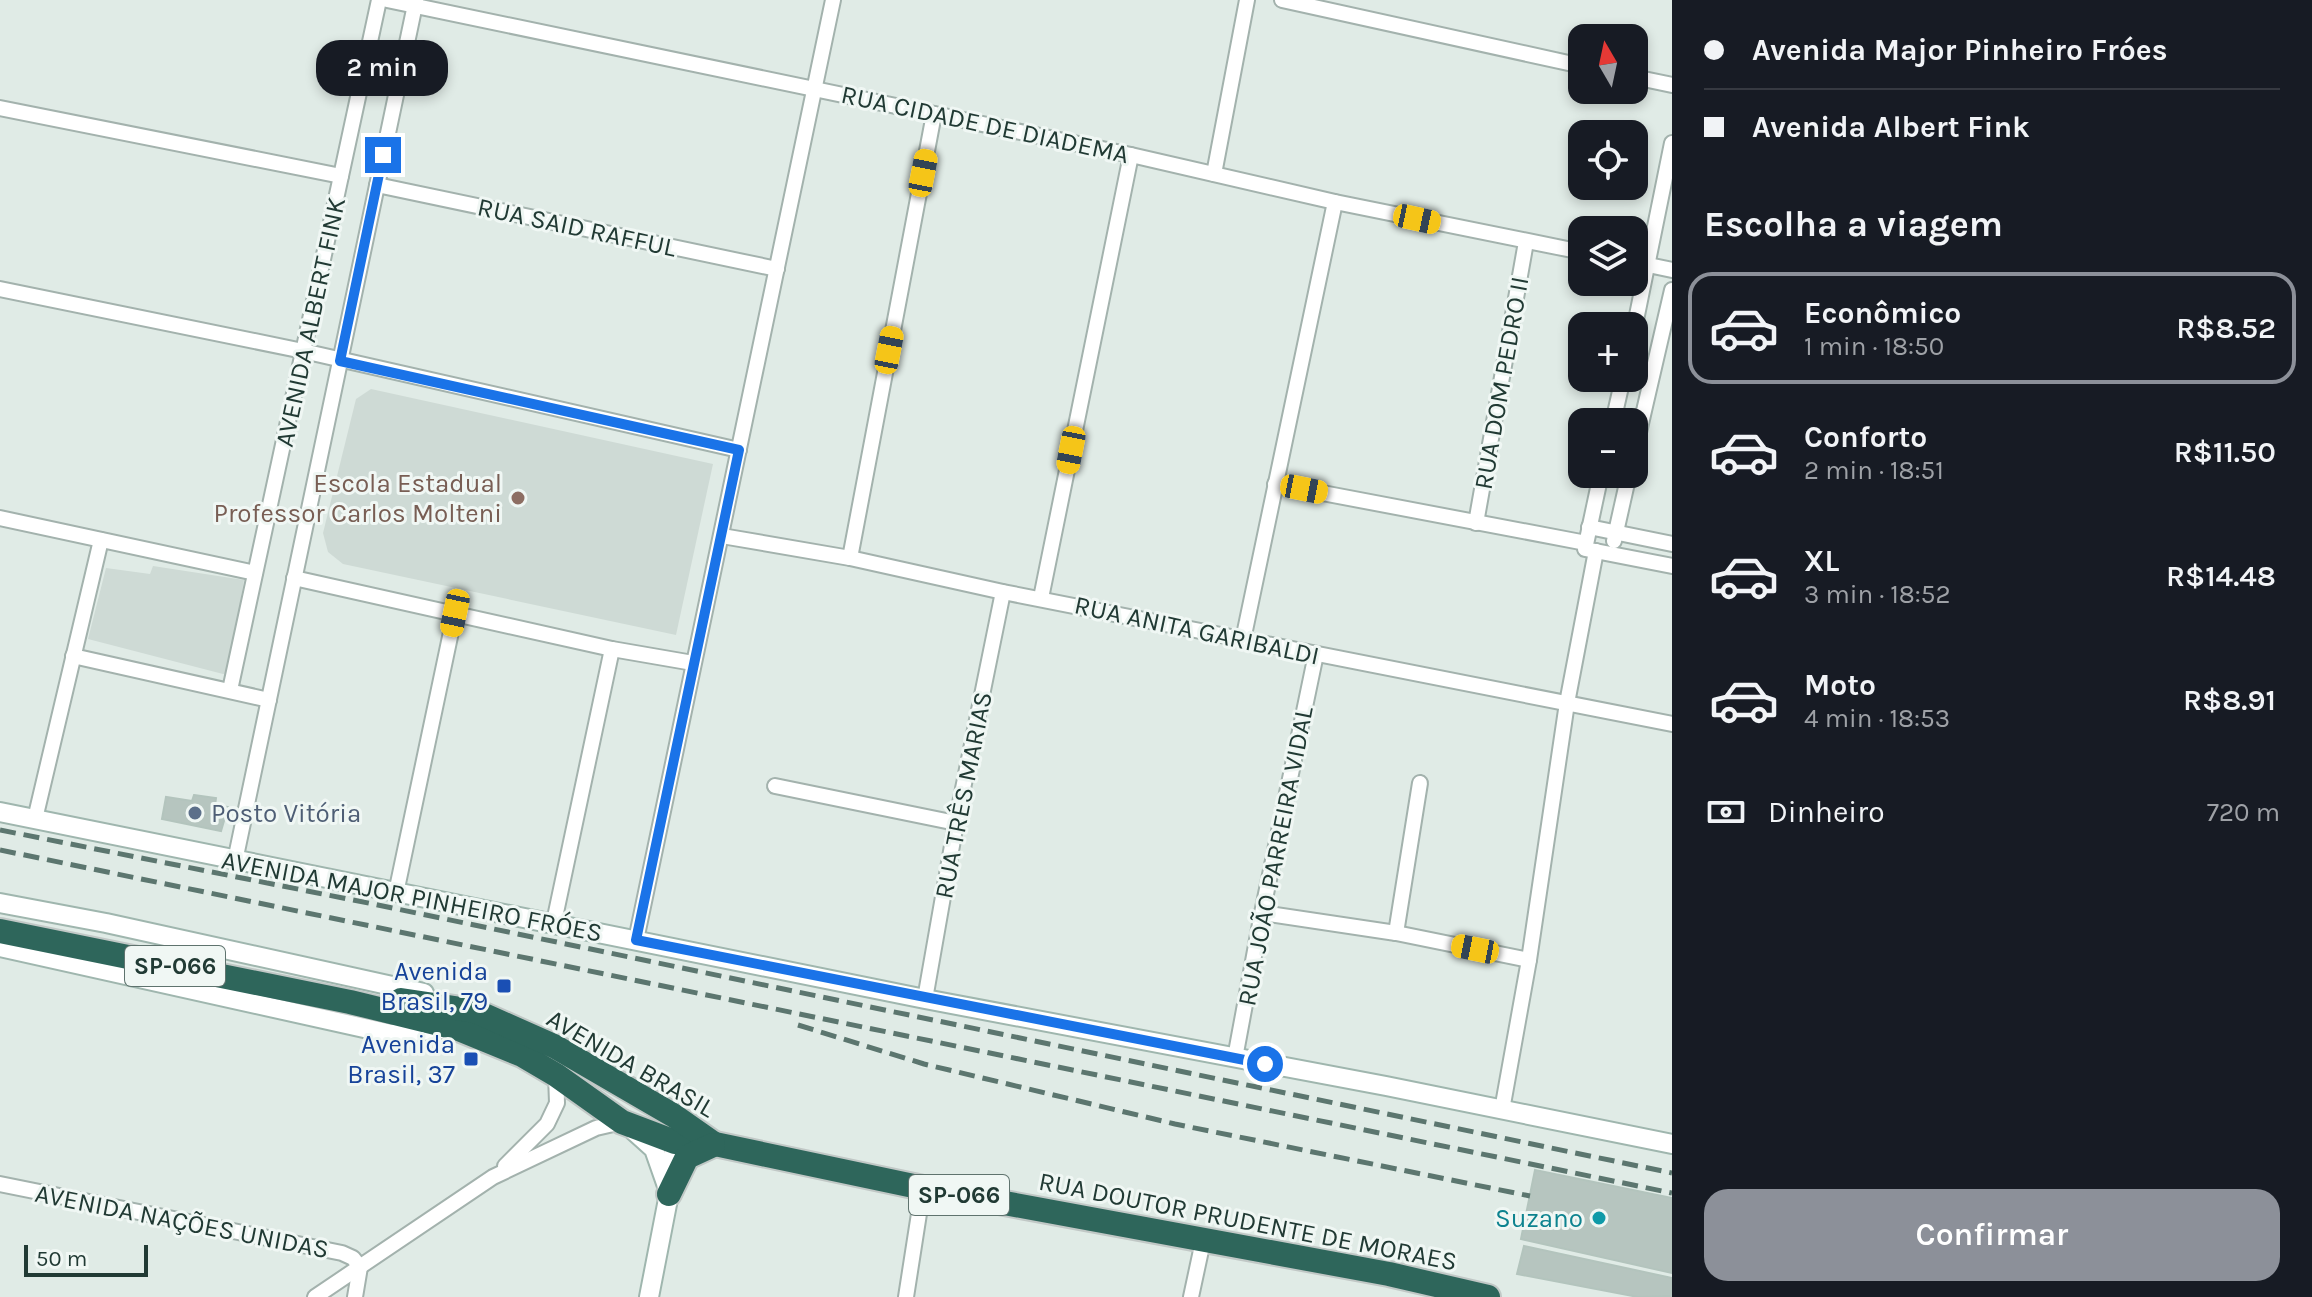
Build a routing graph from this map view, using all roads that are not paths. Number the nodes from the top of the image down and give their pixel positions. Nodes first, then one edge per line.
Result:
1 (379, 0) edge
2 (387, 0) edge
3 (833, 0) edge
4 (1247, 0) edge
5 (1282, 0) edge
6 (416, 3) edge
7 (1568, 63) edge
8 (1648, 80) edge
9 (1672, 85) edge
10 (813, 88) junction
11 (0, 108) edge
12 (934, 114) junction
13 (1672, 143) edge
14 (1131, 155) junction
15 (1214, 174) junction
16 (341, 176) junction
17 (377, 185) junction
18 (1335, 202) junction
19 (1648, 239) edge
20 (1526, 242) junction
21 (1568, 250) edge
22 (1648, 264) edge
23 (777, 269) junction
24 (1672, 270) edge
25 (0, 289) edge
26 (1672, 290) edge
27 (303, 351) junction
28 (340, 361) junction
29 (1645, 408) edge
30 (739, 450) junction
31 (1275, 484) junction
32 (1598, 488) edge
33 (1626, 488) edge
34 (0, 518) edge
35 (1476, 523) junction
36 (1589, 527) junction
37 (1616, 534) junction
38 (722, 536) junction
39 (101, 540) junction
40 (1672, 544) edge
41 (1594, 549) junction
42 (850, 558) junction
43 (1672, 566) edge
44 (255, 573) junction
45 (294, 578) junction
46 (1003, 592) junction
47 (1041, 598) junction
48 (455, 613) junction
49 (1243, 640) junction
50 (612, 649) junction
51 (1316, 654) junction
52 (73, 656) junction
53 (693, 663) junction
54 (230, 690) junction
55 (269, 700) junction
56 (1567, 703) junction
57 (1672, 724) edge
58 (1420, 783) dead end
59 (775, 786) dead end
60 (0, 812) edge
61 (35, 819) junction
62 (956, 823) junction
63 (235, 861) junction
64 (396, 893) junction
65 (0, 903) edge
66 (1262, 913) junction
67 (0, 918) edge
68 (554, 922) junction
69 (0, 931) edge
70 (1396, 933) junction
71 (636, 940) junction
72 (0, 947) edge
73 (1529, 960) junction
74 (351, 998) junction
75 (925, 999) junction
76 (475, 1011) junction
77 (456, 1028) junction
78 (1235, 1058) junction
79 (556, 1075) junction
80 (1502, 1110) junction
81 (673, 1115) junction
82 (622, 1122) junction
83 (675, 1142) junction
84 (715, 1144) junction
85 (1672, 1144) edge
86 (493, 1177) junction
87 (0, 1184) edge
88 (923, 1188) junction
89 (669, 1194) junction
90 (1203, 1241) junction
91 (360, 1267) junction
92 (1481, 1296) edge
93 (315, 1297) edge
94 (355, 1297) edge
95 (649, 1297) edge
96 (906, 1297) edge
97 (1191, 1297) edge

1 - 16 street, AVENIDA ALBERT FINK
2 - 6 street, RUA CIDADE DE DIADEMA
3 - 10 street
4 - 15 street
5 - 7 street
6 - 10 street, RUA CIDADE DE DIADEMA
6 - 17 street, AVENIDA ALBERT FINK
8 - 9 street
10 - 12 street, RUA CIDADE DE DIADEMA
10 - 23 street
11 - 16 street
12 - 14 street, RUA CIDADE DE DIADEMA
12 - 42 street
13 - 19 street
14 - 15 street, RUA CIDADE DE DIADEMA
14 - 47 street
15 - 18 street, RUA CIDADE DE DIADEMA
16 - 27 street, AVENIDA ALBERT FINK
17 - 23 street, RUA SAID RAFFUL
17 - 28 street, AVENIDA ALBERT FINK
18 - 20 street, RUA CIDADE DE DIADEMA
18 - 31 street
20 - 21 street, RUA CIDADE DE DIADEMA
20 - 35 street, RUA DOM PEDRO II
22 - 24 street
23 - 30 street
25 - 27 street
26 - 29 street
27 - 28 street
27 - 44 street, AVENIDA ALBERT FINK
28 - 30 street
28 - 45 street, AVENIDA ALBERT FINK
30 - 38 street
31 - 35 street
31 - 49 street
32 - 36 street
33 - 37 street
34 - 39 street
35 - 41 street
36 - 37 street
36 - 41 street
37 - 40 street
37 - 41 street
38 - 42 street, RUA ANITA GARIBALDI
38 - 53 street
39 - 44 street
39 - 52 street
41 - 43 street
41 - 56 street
42 - 46 street, RUA ANITA GARIBALDI
44 - 54 street, AVENIDA ALBERT FINK
45 - 48 street
45 - 55 street, AVENIDA ALBERT FINK
46 - 47 street, RUA ANITA GARIBALDI
46 - 62 street, RUA TRÊS MARIAS
47 - 49 street, RUA ANITA GARIBALDI
48 - 50 street
48 - 64 street
49 - 51 street, RUA ANITA GARIBALDI
50 - 53 street
50 - 68 street
51 - 56 street, RUA ANITA GARIBALDI
51 - 66 street, RUA JOÃO PARREIRA VIDAL
52 - 54 street
52 - 61 street
53 - 71 street
54 - 55 street
55 - 63 street, AVENIDA ALBERT FINK
56 - 57 street, RUA ANITA GARIBALDI
56 - 73 street
58 - 70 street
59 - 62 street
60 - 61 street, AVENIDA MAJOR PINHEIRO FRÓES
61 - 63 street, AVENIDA MAJOR PINHEIRO FRÓES
62 - 75 street, RUA TRÊS MARIAS
63 - 64 street, AVENIDA MAJOR PINHEIRO FRÓES
64 - 68 street, AVENIDA MAJOR PINHEIRO FRÓES
65 - 76 street, AVENIDA BRASIL
66 - 70 street
66 - 78 street, RUA JOÃO PARREIRA VIDAL
67 - 74 highway
68 - 71 street, AVENIDA MAJOR PINHEIRO FRÓES
69 - 74 highway, SP-066
70 - 73 street
71 - 75 street, AVENIDA MAJOR PINHEIRO FRÓES
72 - 77 street, AVENIDA BRASIL
73 - 80 street
74 - 76 highway, AVENIDA BRASIL
74 - 77 highway, AVENIDA BRASIL / SP-066
75 - 78 street, AVENIDA MAJOR PINHEIRO FRÓES
76 - 81 highway, AVENIDA BRASIL
77 - 79 highway, AVENIDA BRASIL / SP-066
78 - 80 street, AVENIDA MAJOR PINHEIRO FRÓES
79 - 82 highway, AVENIDA BRASIL / SP-066
79 - 86 street
80 - 85 street, AVENIDA MAJOR PINHEIRO FRÓES
81 - 83 highway
81 - 84 highway, AVENIDA BRASIL
82 - 83 highway, AVENIDA BRASIL / SP-066
82 - 86 street
82 - 89 street
83 - 84 highway, AVENIDA BRASIL / SP-066
83 - 89 street
84 - 88 highway, RUA DOUTOR PRUDENTE DE MORAES / SP-066
84 - 89 highway
86 - 91 street
87 - 91 street, AVENIDA NAÇÕES UNIDAS
88 - 90 highway, RUA DOUTOR PRUDENTE DE MORAES / SP-066
88 - 96 street
89 - 95 street
90 - 92 highway, RUA DOUTOR PRUDENTE DE MORAES / SP-066
90 - 97 street
91 - 93 street
91 - 94 street

